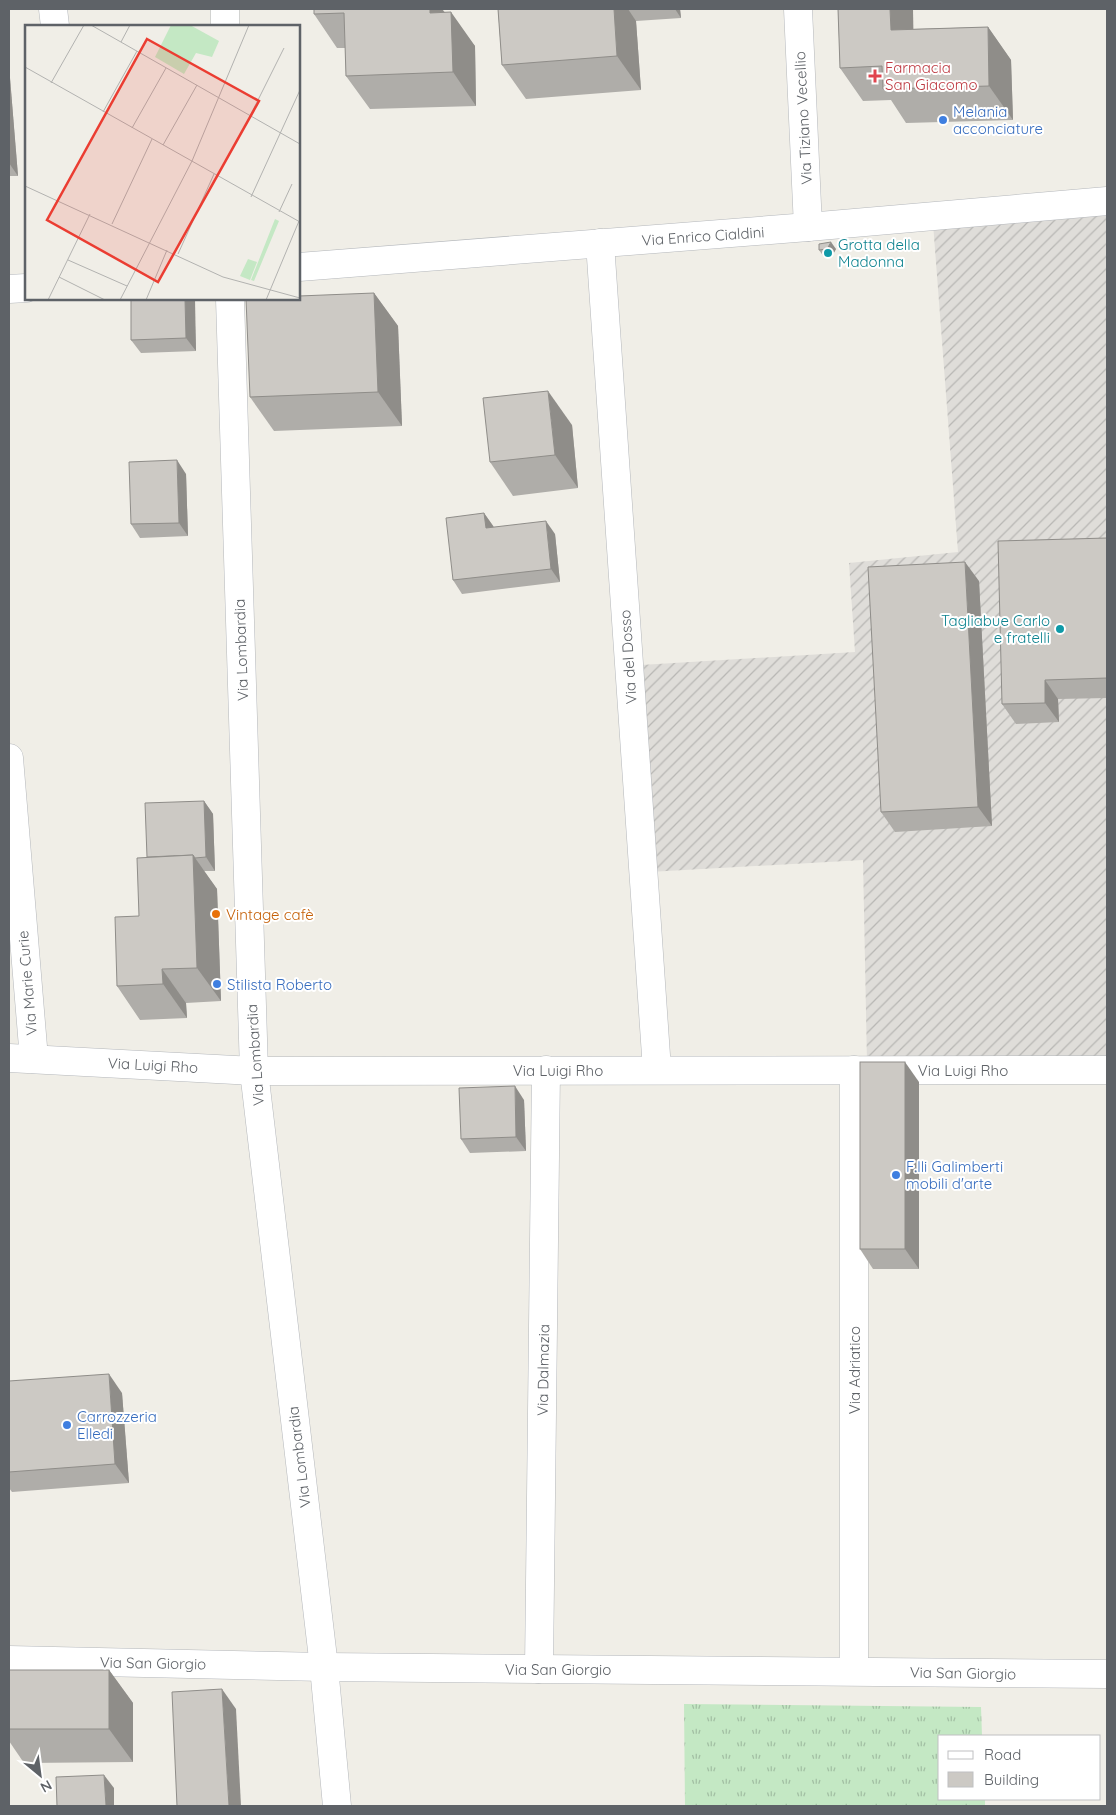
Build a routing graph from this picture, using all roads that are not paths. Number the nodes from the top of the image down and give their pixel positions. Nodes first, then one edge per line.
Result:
1 (53, 9) edge
2 (225, 9) edge
3 (798, 9) edge
4 (55, 25) edge
5 (225, 25) edge
6 (1107, 201) edge
7 (808, 227) junction
8 (600, 244) junction
9 (300, 267) edge
10 (25, 288) edge
11 (9, 290) edge
12 (230, 300) edge
13 (9, 758) edge
14 (21, 1059) edge
15 (546, 1070) junction
16 (657, 1070) junction
17 (854, 1070) junction
18 (1107, 1070) edge
19 (254, 1071) junction
20 (9, 1660) edge
21 (324, 1668) junction
22 (539, 1669) junction
23 (854, 1671) junction
24 (1107, 1674) edge
25 (337, 1806) edge

1 - 4 street
2 - 5 street
3 - 7 street, Via Tiziano Vecellio
6 - 7 street, Via Enrico Cialdini
7 - 8 street, Via Enrico Cialdini
8 - 9 street, Via Enrico Cialdini
8 - 16 street, Via del Dosso
10 - 11 street
12 - 19 street, Via Lombardia
13 - 14 street, Via Marie Curie
14 - 19 street, Via Luigi Rho
15 - 16 street, Via Luigi Rho
15 - 19 street, Via Luigi Rho
15 - 22 street, Via Dalmazia
16 - 17 street, Via Luigi Rho
17 - 18 street, Via Luigi Rho
17 - 23 street, Via Adriatico
19 - 21 street, Via Lombardia
20 - 21 street, Via San Giorgio
21 - 22 street, Via San Giorgio
21 - 25 street, Via Lombardia
22 - 23 street, Via San Giorgio
23 - 24 street, Via San Giorgio

